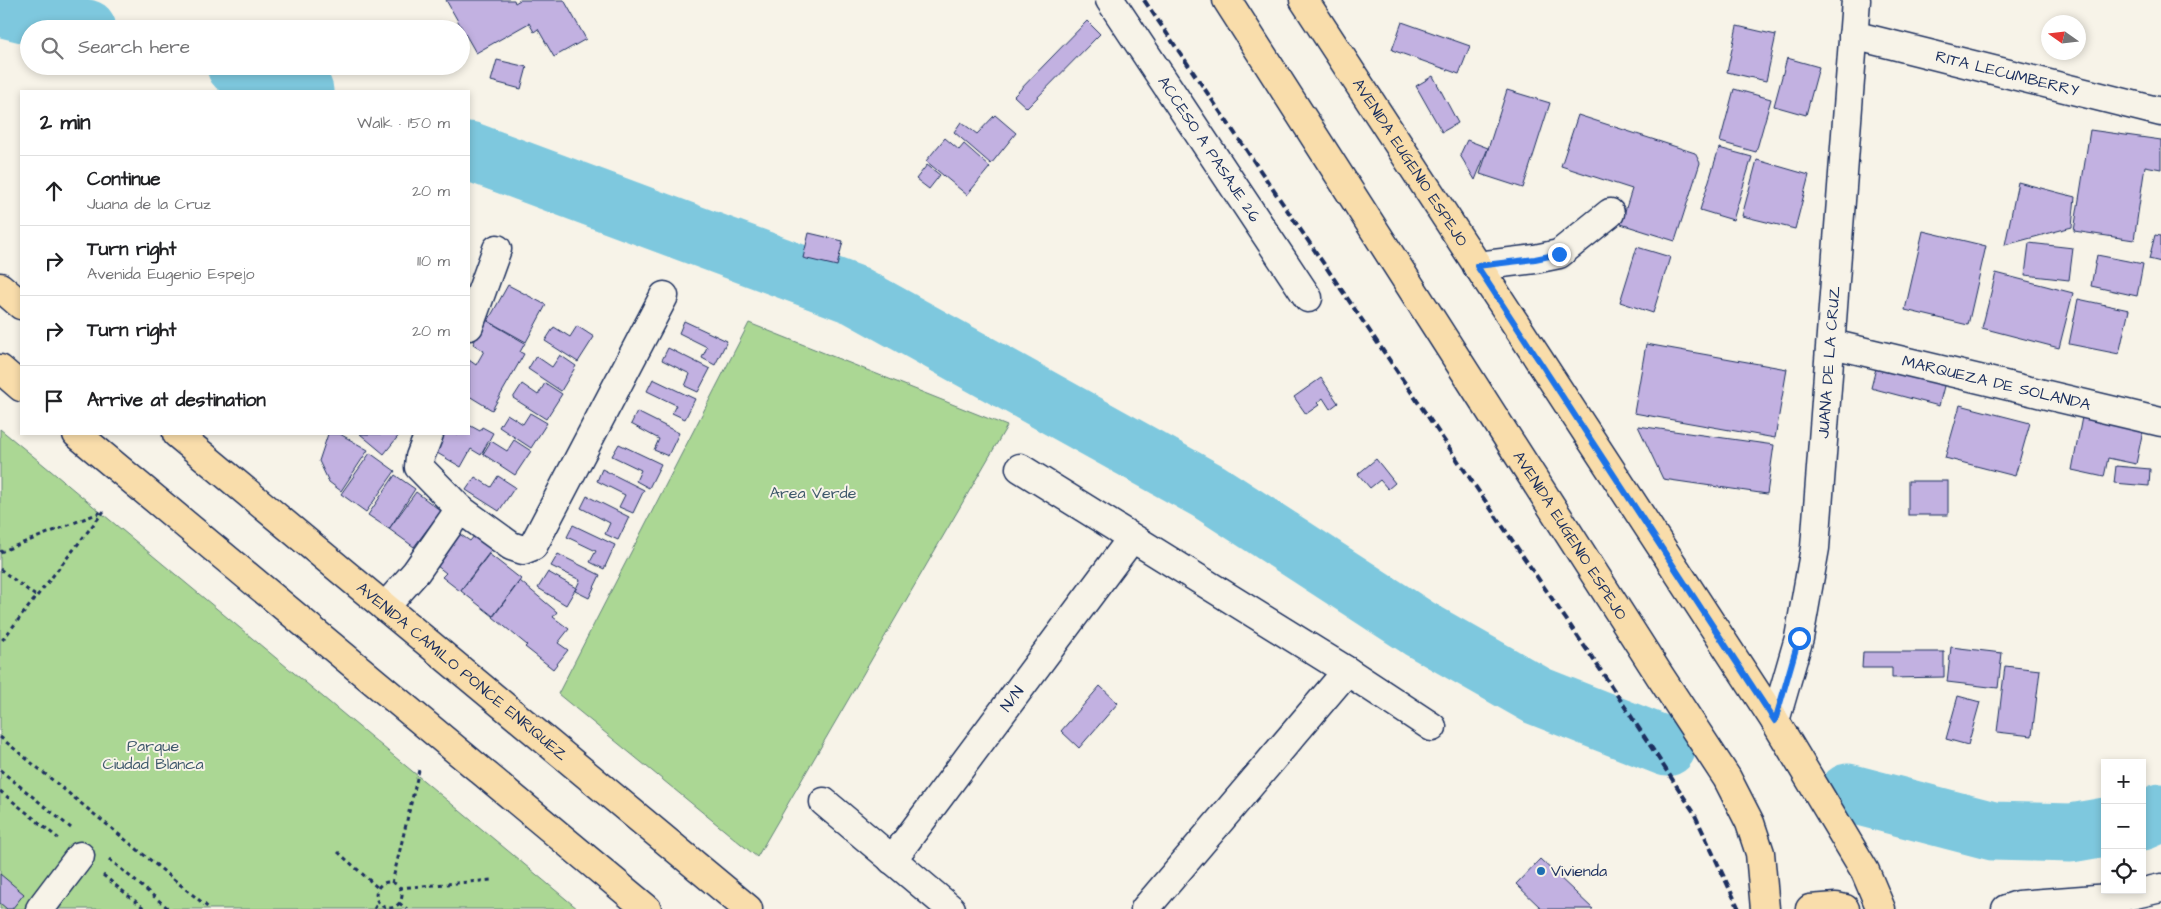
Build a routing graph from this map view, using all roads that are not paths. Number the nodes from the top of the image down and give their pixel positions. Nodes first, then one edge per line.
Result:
1 (1110, 0) edge
2 (1227, 0) edge
3 (1304, 0) edge
4 (1856, 0) edge
5 (1853, 35) junction
6 (2161, 112) edge
7 (1610, 213) dead end
8 (497, 249) dead end
9 (1477, 266) junction
10 (0, 287) edge
11 (664, 296) dead end
12 (1308, 298) dead end
13 (20, 303) edge
14 (470, 323) edge
15 (1832, 344) junction
16 (0, 369) edge
17 (20, 386) edge
18 (2161, 422) edge
19 (78, 435) edge
20 (178, 435) edge
21 (429, 435) edge
22 (1020, 468) dead end
23 (460, 509) junction
24 (1132, 538) junction
25 (385, 607) junction
26 (1347, 671) junction
27 (1775, 721) junction
28 (1432, 727) dead end
29 (824, 802) dead end
30 (80, 856) dead end
31 (892, 860) junction
32 (2161, 888) edge
33 (41, 909) edge
34 (647, 909) edge
35 (748, 909) edge
36 (951, 909) edge
37 (1146, 909) edge
38 (1765, 909) edge
39 (1810, 909) edge
40 (1845, 909) edge
41 (1881, 909) edge
42 (2006, 909) edge

1 - 12 street, ACCESO A PASAJE 26
2 - 38 main road, AVENIDA EUGENIO ESPEJO
3 - 9 main road, AVENIDA EUGENIO ESPEJO
4 - 5 street, JUANA DE LA CRUZ
5 - 6 street, RITA LECUMBERRY
5 - 15 street, JUANA DE LA CRUZ
7 - 9 street
8 - 14 street
9 - 27 main road, AVENIDA EUGENIO ESPEJO
10 - 13 main road
11 - 23 street
15 - 18 street, MARQUEZA DE SOLANDA
15 - 27 street, JUANA DE LA CRUZ
16 - 17 main road
19 - 34 main road
20 - 25 main road, AVENIDA CAMILO PONCE ENRIQUEZ
21 - 23 street
22 - 24 street
23 - 25 street
24 - 26 street
24 - 31 street, N/N
25 - 35 main road, AVENIDA CAMILO PONCE ENRIQUEZ
26 - 28 street
26 - 37 street
27 - 41 main road, AVENIDA EUGENIO ESPEJO
29 - 31 street
30 - 33 street
31 - 36 street
32 - 42 street
39 - 40 main road

